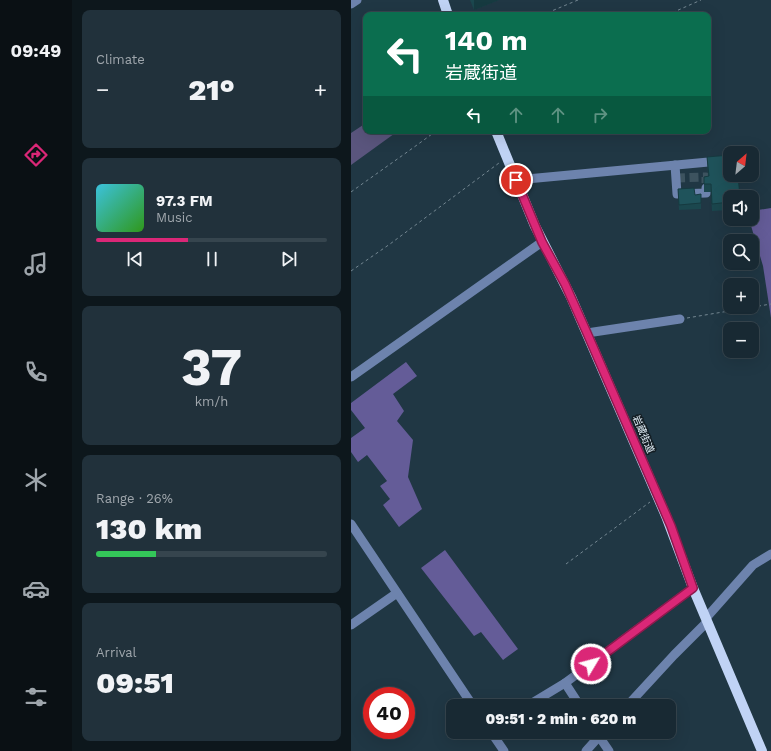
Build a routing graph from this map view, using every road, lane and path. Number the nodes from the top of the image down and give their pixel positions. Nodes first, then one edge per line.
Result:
1 (357, 0) edge
2 (443, 0) edge
3 (578, 0) edge
4 (701, 0) edge
5 (351, 4) edge
6 (447, 12) edge
7 (548, 12) edge
8 (674, 12) edge
9 (432, 134) edge
10 (497, 134) edge
11 (506, 157) junction
12 (723, 161) edge
13 (675, 165) junction
14 (516, 180) junction
15 (706, 188) edge
16 (351, 192) edge
17 (542, 242) junction
18 (351, 270) edge
19 (771, 304) edge
20 (681, 319) joint
21 (587, 333) junction
22 (351, 377) edge
23 (658, 496) junction
24 (351, 524) edge
25 (771, 554) edge
26 (566, 564) dead end
27 (693, 588) junction
28 (397, 593) junction
29 (706, 620) junction
30 (351, 625) edge
31 (565, 683) junction
32 (468, 699) edge
33 (539, 699) edge
34 (575, 699) edge
35 (633, 699) edge
36 (496, 739) edge
37 (596, 739) edge
38 (603, 739) edge
39 (504, 751) edge
40 (586, 751) edge
41 (609, 751) edge
42 (762, 751) edge

1 - 5 street
2 - 6 main road
3 - 7 path
4 - 8 path
9 - 16 path
10 - 11 main road, 岩蔵街道
11 - 14 main road, 岩蔵街道
11 - 18 path
12 - 13 street
13 - 14 street
13 - 15 street
14 - 17 main road, 岩蔵街道
17 - 21 main road, 岩蔵街道
17 - 22 street
19 - 20 path
20 - 21 street
21 - 23 main road, 岩蔵街道
23 - 26 path
23 - 27 main road, 岩蔵街道
24 - 28 street
25 - 29 street
27 - 29 main road, 岩蔵街道
27 - 31 street
28 - 30 street
28 - 32 street
29 - 35 street
29 - 42 main road, 岩蔵街道
31 - 33 street
31 - 34 street
36 - 39 street
37 - 40 street
38 - 41 street

